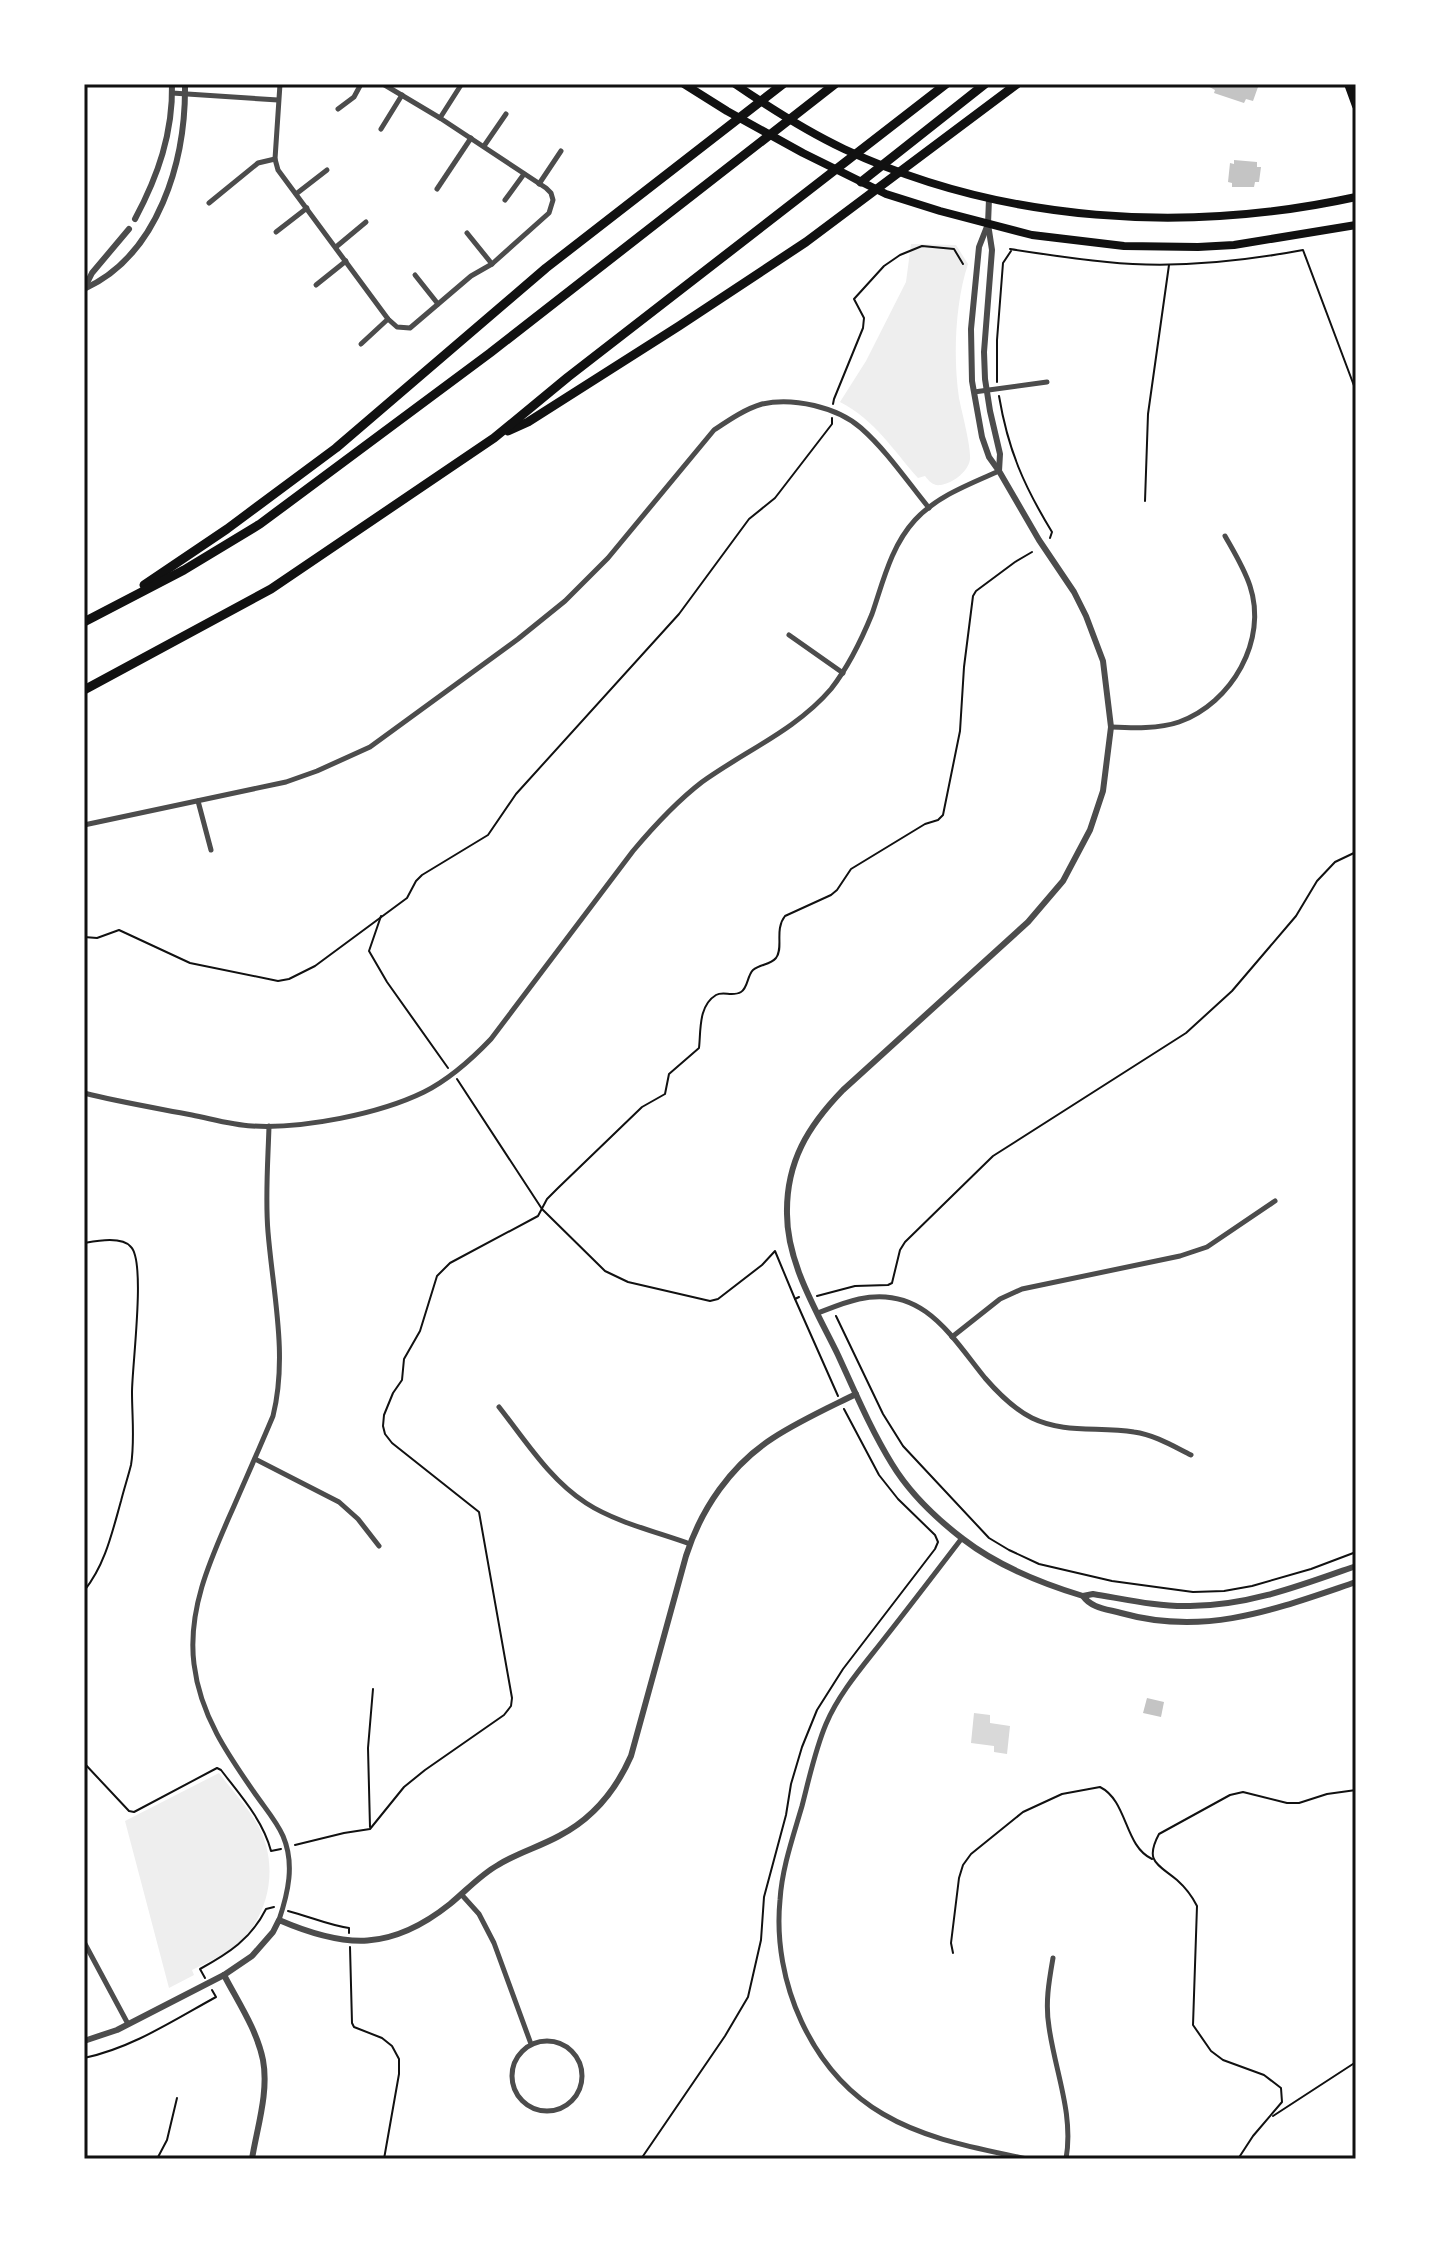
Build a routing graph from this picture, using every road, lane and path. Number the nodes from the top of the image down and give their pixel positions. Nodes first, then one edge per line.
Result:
1 (172, 84) edge
2 (185, 84) edge
3 (280, 84) edge
4 (361, 84) edge
5 (385, 84) edge
6 (684, 84) edge
7 (735, 84) edge
8 (783, 84) edge
9 (835, 84) edge
10 (946, 84) edge
11 (985, 84) edge
12 (1017, 84) edge
13 (1348, 84) edge
14 (461, 85) edge
15 (172, 93) junction
16 (185, 94) junction
17 (402, 95) junction
18 (278, 100) junction
19 (1356, 106) edge
20 (338, 109) dead end
21 (506, 114) dead end
22 (440, 118) junction
23 (381, 129) dead end
24 (471, 138) junction
25 (484, 147) junction
26 (561, 151) dead end
27 (275, 159) junction
28 (163, 160) junction
29 (175, 163) junction
30 (882, 165) junction
31 (327, 170) dead end
32 (524, 174) junction
33 (861, 182) junction
34 (539, 184) junction
35 (437, 189) dead end
36 (296, 194) junction
37 (1356, 197) edge
38 (989, 199) junction
39 (505, 200) dead end
40 (209, 203) dead end
41 (307, 208) junction
42 (135, 219) dead end
43 (366, 222) dead end
44 (988, 224) junction
45 (1356, 225) edge
46 (129, 229) dead end
47 (276, 232) dead end
48 (467, 233) dead end
49 (336, 247) junction
50 (346, 261) junction
51 (492, 264) junction
52 (963, 264) dead end
53 (1169, 264) junction
54 (415, 275) dead end
55 (316, 285) dead end
56 (438, 304) junction
57 (388, 319) junction
58 (361, 344) dead end
59 (997, 378) dead end
60 (1047, 382) dead end
61 (986, 390) junction
62 (1356, 391) edge
63 (974, 392) junction
64 (999, 398) dead end
65 (834, 399) dead end
66 (832, 424) dead end
67 (494, 438) junction
68 (999, 471) junction
69 (1145, 501) dead end
70 (929, 508) junction
71 (1225, 536) dead end
72 (1050, 538) dead end
73 (1032, 552) dead end
74 (105, 612) junction
75 (84, 622) edge
76 (789, 635) dead end
77 (843, 673) junction
78 (84, 690) edge
79 (1111, 727) junction
80 (198, 801) junction
81 (84, 825) edge
82 (211, 850) dead end
83 (1356, 852) edge
84 (381, 916) junction
85 (84, 937) edge
86 (447, 1067) dead end
87 (460, 1084) dead end
88 (84, 1093) edge
89 (269, 1126) junction
90 (1275, 1201) dead end
91 (542, 1209) junction
92 (84, 1243) edge
93 (822, 1295) dead end
94 (818, 1313) junction
95 (836, 1318) dead end
96 (952, 1337) junction
97 (835, 1387) dead end
98 (856, 1394) junction
99 (499, 1407) dead end
100 (849, 1420) dead end
101 (1191, 1455) dead end
102 (255, 1459) junction
103 (962, 1538) junction
104 (690, 1544) junction
105 (379, 1546) dead end
106 (1356, 1552) edge
107 (1356, 1566) edge
108 (1356, 1582) edge
109 (84, 1591) edge
110 (1083, 1596) junction
111 (373, 1689) dead end
112 (84, 1763) edge
113 (1356, 1790) edge
114 (370, 1829) junction
115 (296, 1845) dead end
116 (275, 1850) dead end
117 (1153, 1859) junction
118 (461, 1894) junction
119 (266, 1909) dead end
120 (297, 1912) dead end
121 (279, 1920) junction
122 (349, 1930) dead end
123 (84, 1942) edge
124 (350, 1951) dead end
125 (953, 1953) dead end
126 (1053, 1958) dead end
127 (202, 1972) dead end
128 (224, 1975) junction
129 (213, 1992) dead end
130 (128, 2024) junction
131 (84, 2041) edge
132 (531, 2044) junction
133 (84, 2058) edge
134 (1356, 2062) edge
135 (177, 2098) dead end
136 (1269, 2119) junction
137 (157, 2159) edge
138 (252, 2159) edge
139 (384, 2159) edge
140 (641, 2159) edge
141 (1027, 2159) edge
142 (1066, 2159) edge
143 (1238, 2159) edge

1 - 15 street
2 - 16 street
3 - 18 street
4 - 20 street
5 - 17 street
6 - 33 main road
7 - 30 main road
8 - 74 highway
9 - 74 highway
10 - 67 highway
11 - 30 highway
12 - 67 highway
13 - 19 main road
14 - 22 street
15 - 16 street
15 - 28 street
16 - 18 street
16 - 29 street
17 - 22 street
17 - 23 street
18 - 27 street
21 - 25 street
22 - 24 street
24 - 25 street
24 - 35 street
25 - 32 street
26 - 34 street
27 - 36 street
27 - 40 street
28 - 29 street
28 - 42 street
29 - 46 street
30 - 33 highway
30 - 38 main road
31 - 36 street
32 - 34 street
32 - 39 street
33 - 44 main road
34 - 51 street
36 - 41 street
37 - 38 main road
38 - 44 street
41 - 47 street
41 - 49 street
43 - 49 street
44 - 45 main road
44 - 61 street
44 - 63 street
48 - 51 street
49 - 50 street
50 - 55 street
50 - 57 street
51 - 56 street
52 - 65 path
53 - 59 path
53 - 62 path
53 - 69 path
54 - 56 street
56 - 57 street
57 - 58 street
60 - 61 street
61 - 63 street
61 - 68 street
63 - 68 street
64 - 72 path
66 - 84 path
67 - 78 highway
68 - 70 street
68 - 79 street
70 - 77 street
70 - 80 street
71 - 79 street
73 - 91 path
74 - 75 highway
76 - 77 street
77 - 89 street
79 - 94 street
80 - 81 street
80 - 82 street
83 - 93 path
84 - 85 path
84 - 86 path
87 - 91 path
88 - 89 street
89 - 102 street
90 - 96 street
91 - 97 path
91 - 114 path
92 - 109 path
94 - 96 street
94 - 98 street
95 - 106 path
96 - 101 street
98 - 103 street
98 - 104 street
99 - 104 street
100 - 140 path
102 - 105 street
102 - 121 street
103 - 110 street
103 - 141 street
104 - 118 street
107 - 110 street
108 - 110 street
111 - 114 path
112 - 116 path
113 - 117 path
114 - 115 path
117 - 125 path
117 - 136 path
118 - 121 street
118 - 132 street
119 - 127 path
120 - 122 path
121 - 128 street
123 - 130 street
124 - 139 path
126 - 142 street
128 - 130 street
128 - 138 street
129 - 133 path
130 - 131 street
132 - 132 street
134 - 136 path
135 - 137 path
136 - 143 path

